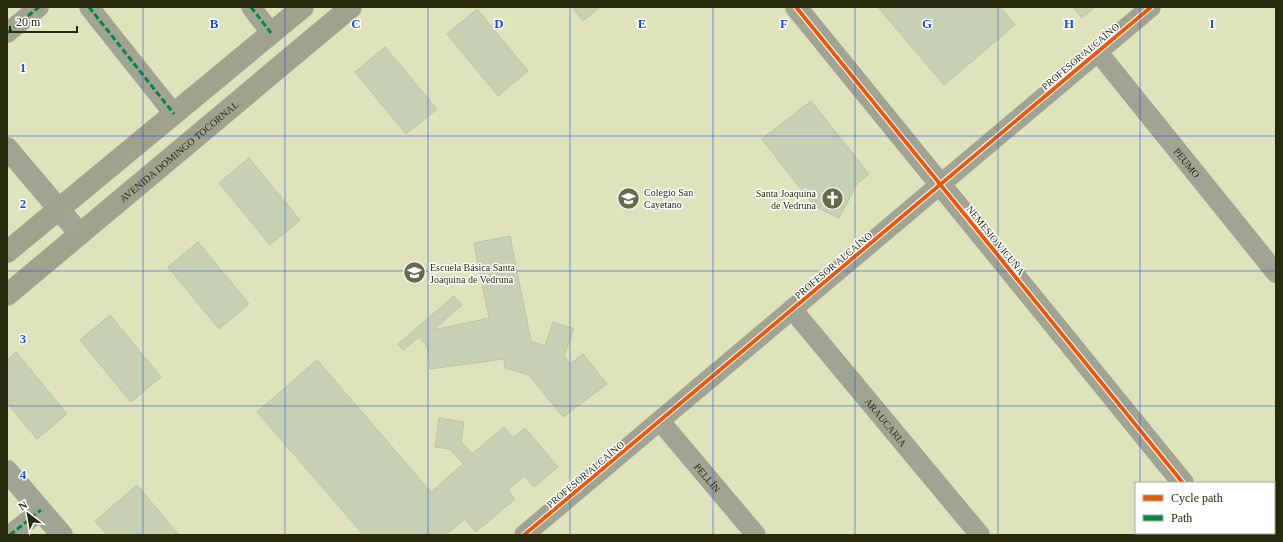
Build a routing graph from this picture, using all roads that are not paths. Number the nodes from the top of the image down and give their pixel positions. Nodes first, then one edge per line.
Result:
1 (39, 7) edge
2 (89, 7) edge
3 (251, 7) edge
4 (303, 7) edge
5 (350, 7) edge
6 (796, 7) edge
7 (1151, 7) edge
8 (7, 33) edge
9 (271, 33) junction
10 (1098, 52) junction
11 (174, 114) junction
12 (7, 148) edge
13 (940, 184) junction
14 (59, 208) junction
15 (80, 234) junction
16 (7, 252) edge
17 (1276, 273) edge
18 (7, 295) edge
19 (792, 309) junction
20 (660, 421) junction
21 (7, 471) edge
22 (1182, 482) edge
23 (41, 510) junction
24 (529, 534) edge
25 (10, 535) edge
26 (62, 535) edge
27 (756, 535) edge
28 (980, 535) edge

1 - 8 street
2 - 11 street
3 - 9 street
4 - 9 main road
5 - 15 main road, AVENIDA DOMINGO TOCORNAL
6 - 13 street, NEMESIO VICUÑA
7 - 10 street, PROFESOR ALCAÍNO
9 - 11 main road
10 - 13 street, PROFESOR ALCAÍNO
10 - 17 street, PEUMO
11 - 14 main road
12 - 14 street
13 - 19 street, PROFESOR ALCAÍNO
13 - 22 street, NEMESIO VICUÑA
14 - 15 street
14 - 16 main road
15 - 18 main road, AVENIDA DOMINGO TOCORNAL
19 - 20 street, PROFESOR ALCAÍNO
19 - 28 street, ARAUCARIA
20 - 24 street, PROFESOR ALCAÍNO
20 - 27 street, PELLÍN
21 - 23 street
23 - 25 street
23 - 26 street

